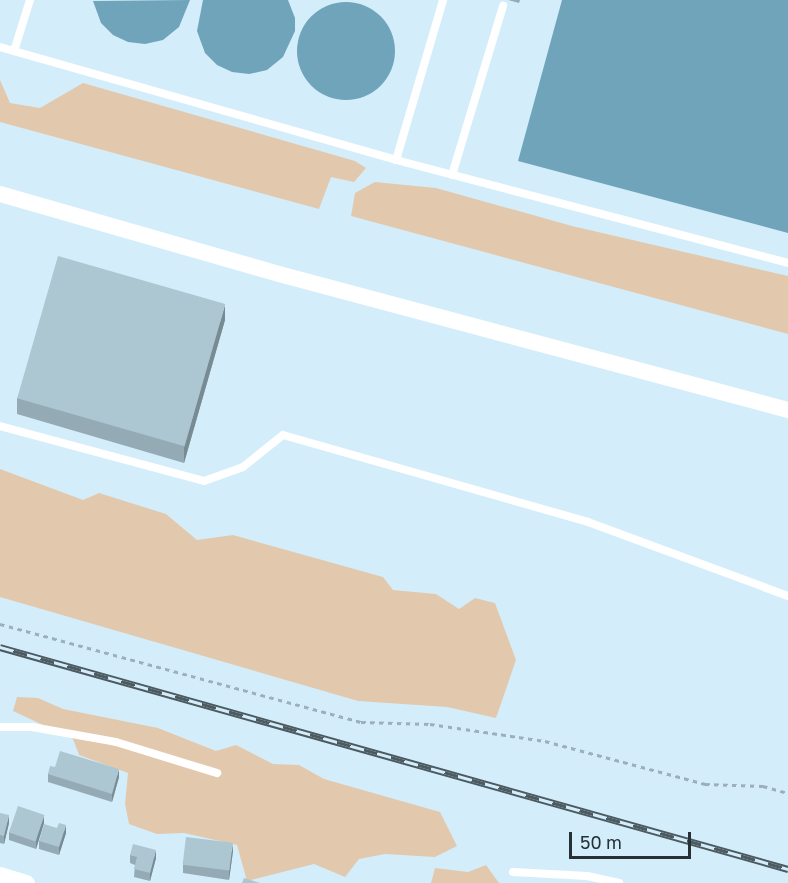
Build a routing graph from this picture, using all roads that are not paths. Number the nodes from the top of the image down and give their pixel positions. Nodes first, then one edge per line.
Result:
1 (30, 0) edge
2 (443, 0) edge
3 (503, 6) dead end
4 (0, 47) edge
5 (14, 51) junction
6 (396, 160) junction
7 (452, 175) junction
8 (0, 194) edge
9 (788, 263) edge
10 (788, 410) edge
11 (0, 426) edge
12 (788, 596) edge
13 (0, 728) edge
14 (217, 773) dead end
15 (513, 872) dead end
16 (0, 875) edge
17 (27, 883) edge
18 (619, 883) edge

1 - 5 lane
2 - 6 lane
3 - 7 lane
4 - 5 lane
5 - 6 lane
6 - 7 lane
7 - 9 lane
8 - 10 street
11 - 12 lane
13 - 14 lane
15 - 18 lane
16 - 17 street

